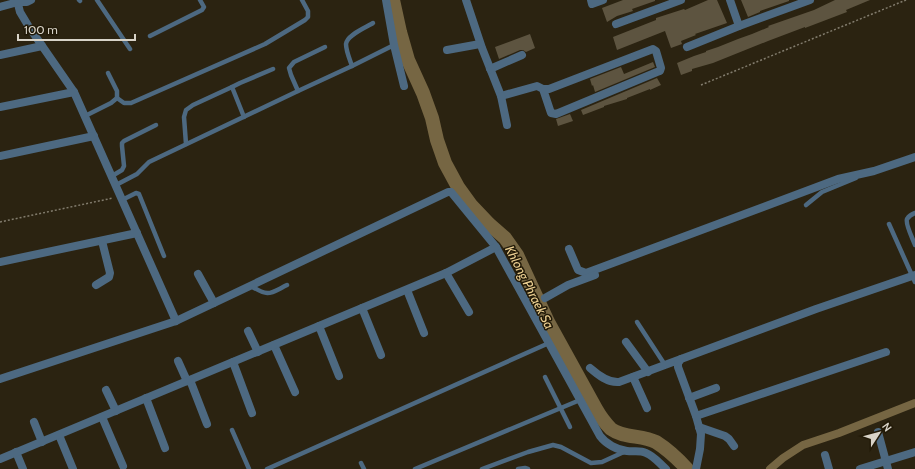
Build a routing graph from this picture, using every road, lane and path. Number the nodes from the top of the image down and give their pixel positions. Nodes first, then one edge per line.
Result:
1 (31, 0) edge
2 (97, 0) edge
3 (200, 0) edge
4 (302, 0) edge
5 (386, 0) edge
6 (466, 0) edge
7 (591, 0) edge
8 (603, 0) edge
9 (681, 0) edge
10 (730, 0) edge
11 (810, 0) edge
12 (906, 0) edge
13 (17, 1) edge
14 (0, 7) edge
15 (373, 23) dead end
16 (616, 24) dead end
17 (739, 26) junction
18 (150, 36) dead end
19 (480, 44) junction
20 (394, 45) junction
21 (42, 46) junction
22 (325, 47) dead end
23 (687, 47) dead end
24 (130, 49) dead end
25 (447, 50) dead end
26 (0, 55) edge
27 (522, 56) dead end
28 (352, 66) junction
29 (273, 69) dead end
30 (490, 69) junction
31 (108, 73) dead end
32 (701, 85) dead end
33 (404, 86) dead end
34 (232, 87) junction
35 (543, 89) junction
36 (298, 91) junction
37 (74, 92) junction
38 (501, 96) junction
39 (117, 98) junction
40 (0, 107) edge
41 (85, 116) junction
42 (244, 116) junction
43 (156, 125) dead end
44 (507, 125) dead end
45 (94, 136) junction
46 (186, 144) junction
47 (0, 156) edge
48 (915, 156) edge
49 (874, 170) junction
50 (112, 176) junction
51 (116, 185) junction
52 (122, 198) junction
53 (806, 205) dead end
54 (915, 213) edge
55 (0, 222) edge
56 (889, 224) dead end
57 (137, 233) junction
58 (102, 241) junction
59 (915, 245) edge
60 (496, 247) junction
61 (569, 249) dead end
62 (164, 256) dead end
63 (0, 262) edge
64 (608, 265) junction
65 (446, 273) junction
66 (198, 274) dead end
67 (914, 277) edge
68 (96, 285) dead end
69 (287, 285) dead end
70 (250, 286) junction
71 (407, 290) junction
72 (545, 298) dead end
73 (214, 303) junction
74 (362, 308) junction
75 (468, 312) dead end
76 (176, 321) junction
77 (637, 322) dead end
78 (319, 326) junction
79 (248, 331) dead end
80 (424, 333) dead end
81 (626, 342) dead end
82 (549, 343) junction
83 (274, 345) junction
84 (258, 352) junction
85 (886, 352) dead end
86 (381, 356) dead end
87 (681, 359) junction
88 (178, 361) dead end
89 (233, 362) junction
90 (665, 365) junction
91 (590, 368) dead end
92 (648, 372) junction
93 (339, 376) dead end
94 (546, 377) dead end
95 (633, 377) junction
96 (0, 379) edge
97 (188, 381) junction
98 (716, 388) dead end
99 (106, 390) dead end
100 (296, 392) dead end
101 (146, 398) junction
102 (690, 398) junction
103 (580, 400) junction
104 (561, 408) junction
105 (647, 408) dead end
106 (116, 411) junction
107 (252, 412) dead end
108 (696, 416) junction
109 (102, 417) junction
110 (34, 422) dead end
111 (207, 424) dead end
112 (570, 427) dead end
113 (699, 427) junction
114 (232, 430) dead end
115 (878, 432) dead end
116 (59, 435) junction
117 (42, 442) junction
118 (734, 446) dead end
119 (165, 448) dead end
120 (626, 451) junction
121 (16, 452) junction
122 (915, 452) edge
123 (825, 455) dead end
124 (0, 459) edge
125 (361, 463) dead end
126 (887, 465) edge
127 (123, 466) dead end
128 (697, 466) edge
129 (23, 469) edge
130 (73, 469) edge
131 (250, 469) edge
132 (267, 469) edge
133 (364, 469) edge
134 (415, 469) edge
135 (482, 469) edge
136 (518, 469) edge
137 (528, 469) edge
138 (665, 469) edge
139 (830, 469) edge
140 (860, 469) edge

1 - 13 street
2 - 24 lane
3 - 18 lane
4 - 39 lane
5 - 20 street
6 - 19 street
7 - 8 street
9 - 16 street
10 - 17 street
11 - 17 street
12 - 32 path
13 - 14 street
13 - 21 street
15 - 28 lane
17 - 23 street
19 - 25 street
19 - 30 street
20 - 28 lane
20 - 33 street
21 - 26 street
21 - 37 street
22 - 36 lane
27 - 30 street
28 - 36 lane
29 - 34 lane
30 - 38 street
31 - 39 lane
34 - 42 lane
34 - 46 lane
35 - 35 street
35 - 38 street
36 - 42 lane
37 - 40 street
37 - 41 street
38 - 44 street
39 - 41 lane
41 - 45 street
42 - 46 lane
43 - 50 lane
45 - 47 street
45 - 50 street
46 - 51 lane
48 - 49 street
49 - 53 lane
49 - 64 street
50 - 51 street
51 - 52 street
52 - 55 path
52 - 57 street
52 - 62 lane
54 - 59 lane
56 - 67 lane
57 - 58 street
57 - 76 street
58 - 63 street
58 - 68 street
60 - 65 street
60 - 70 street
60 - 82 street
61 - 64 street
64 - 72 street
65 - 71 street
65 - 75 street
66 - 73 street
67 - 87 street
69 - 70 lane
70 - 73 street
71 - 74 street
71 - 80 street
73 - 76 street
74 - 78 street
74 - 86 street
76 - 96 street
77 - 90 lane
78 - 83 street
78 - 93 street
79 - 84 street
81 - 92 street
82 - 103 street
82 - 132 lane
83 - 84 street
83 - 100 street
84 - 89 street
85 - 108 street
87 - 90 street
87 - 102 street
88 - 97 street
89 - 97 street
89 - 107 street
90 - 92 street
91 - 95 street
92 - 95 street
94 - 104 lane
95 - 105 street
97 - 101 street
97 - 111 street
98 - 102 street
99 - 106 street
101 - 106 street
101 - 119 street
102 - 108 street
103 - 104 lane
103 - 120 street
104 - 112 lane
104 - 134 lane
106 - 109 street
108 - 113 street
109 - 116 street
109 - 127 street
110 - 117 street
113 - 118 street
113 - 128 street
114 - 131 lane
115 - 126 street
116 - 117 street
116 - 130 street
117 - 121 street
120 - 135 lane
120 - 138 street
121 - 124 street
121 - 129 street
122 - 126 street
123 - 139 street
125 - 133 lane
126 - 140 street
136 - 137 lane

